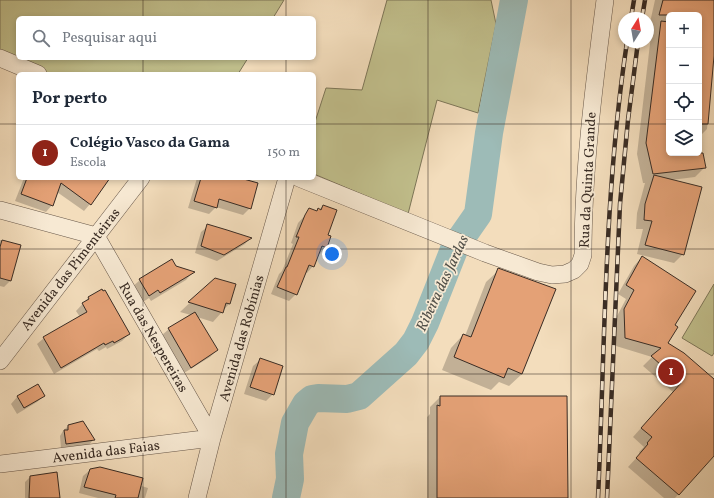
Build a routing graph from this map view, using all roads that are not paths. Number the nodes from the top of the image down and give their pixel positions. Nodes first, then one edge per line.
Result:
1 (605, 0) edge
2 (0, 58) edge
3 (33, 72) edge
4 (139, 180) edge
5 (286, 180) edge
6 (304, 180) edge
7 (0, 210) edge
8 (96, 236) junction
9 (0, 361) edge
10 (212, 438) junction
11 (0, 464) edge
12 (198, 498) edge

1 - 6 street, Rua da Quinta Grande
2 - 3 street
4 - 8 street, Avenida das Pimenteiras
5 - 10 street, Avenida das Robínias
7 - 8 street
8 - 9 street, Avenida das Pimenteiras
8 - 10 street, Rua das Nespereiras
10 - 11 street, Avenida das Faias
10 - 12 street, Avenida das Robínias

